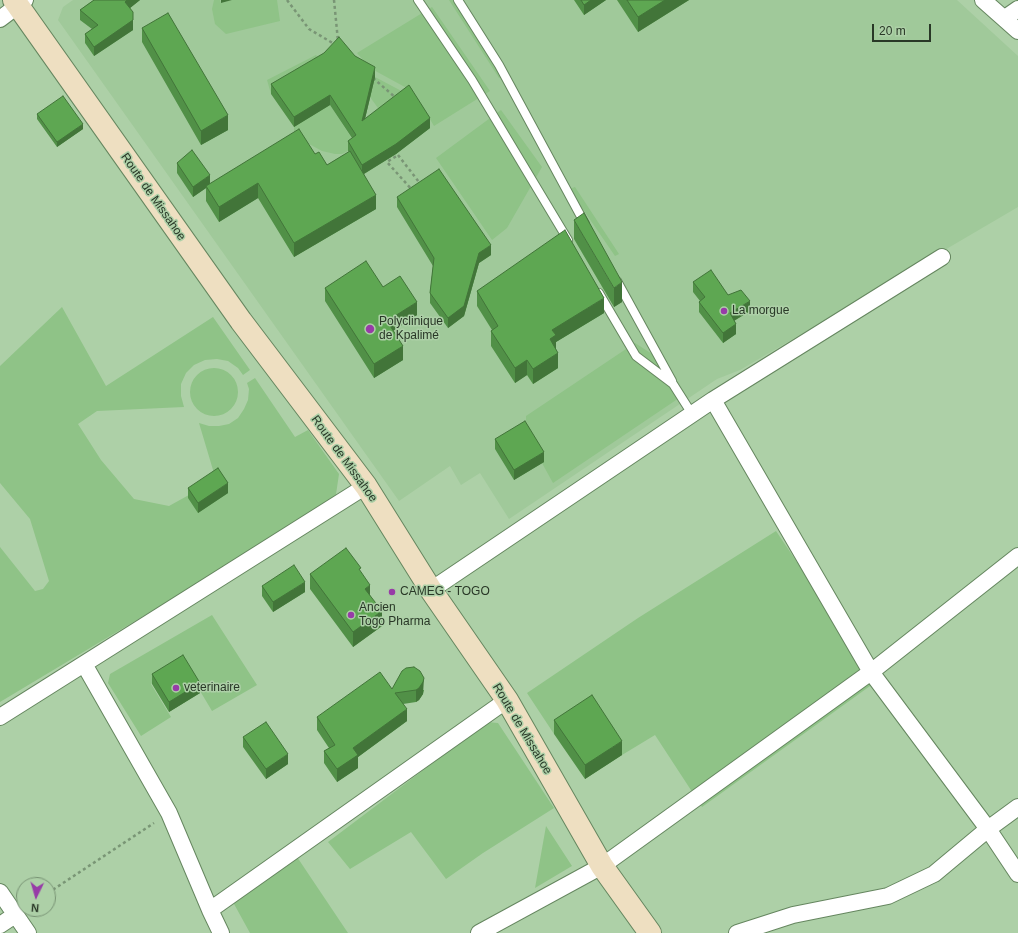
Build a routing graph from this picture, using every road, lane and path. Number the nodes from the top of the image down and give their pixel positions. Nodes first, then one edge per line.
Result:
1 (287, 0) edge
2 (334, 0) edge
3 (418, 0) edge
4 (458, 0) edge
5 (984, 0) edge
6 (19, 2) edge
7 (1018, 9) edge
8 (1005, 18) junction
9 (0, 19) edge
10 (1018, 31) edge
11 (373, 77) edge
12 (400, 103) edge
13 (398, 155) joint
14 (590, 231) edge
15 (572, 248) edge
16 (942, 257) dead end
17 (612, 273) edge
18 (596, 288) edge
19 (673, 384) junction
20 (712, 400) junction
21 (692, 414) junction
22 (366, 486) junction
23 (1018, 556) edge
24 (431, 590) junction
25 (84, 664) junction
26 (871, 672) junction
27 (507, 700) junction
28 (0, 717) edge
29 (1018, 807) edge
30 (170, 813) junction
31 (988, 829) junction
32 (602, 866) junction
33 (1018, 874) edge
34 (56, 888) edge
35 (0, 892) edge
36 (210, 910) junction
37 (15, 915) junction
38 (0, 925) edge
39 (28, 933) edge
40 (221, 933) edge
41 (479, 933) edge
42 (650, 933) edge
43 (737, 933) edge

1 - 2 path
3 - 15 lane
4 - 14 lane
5 - 8 street
6 - 9 street
6 - 22 main road, Route de Missahoe
7 - 8 street
8 - 10 street
11 - 12 path
13 - 13 path
16 - 20 street
17 - 19 lane
18 - 19 lane
19 - 21 lane
20 - 21 street
20 - 26 street
21 - 24 street
22 - 24 main road, Route de Missahoe
22 - 25 street
23 - 26 street
24 - 27 main road, Route de Missahoe
25 - 28 street
25 - 30 street
26 - 31 street
26 - 32 street
27 - 32 main road, Route de Missahoe
27 - 36 street
29 - 31 street
30 - 34 path
30 - 36 street
31 - 33 street
31 - 43 street
32 - 41 street
32 - 42 main road, Route de Missahoe
35 - 37 street
36 - 40 street
37 - 38 street
37 - 39 street

